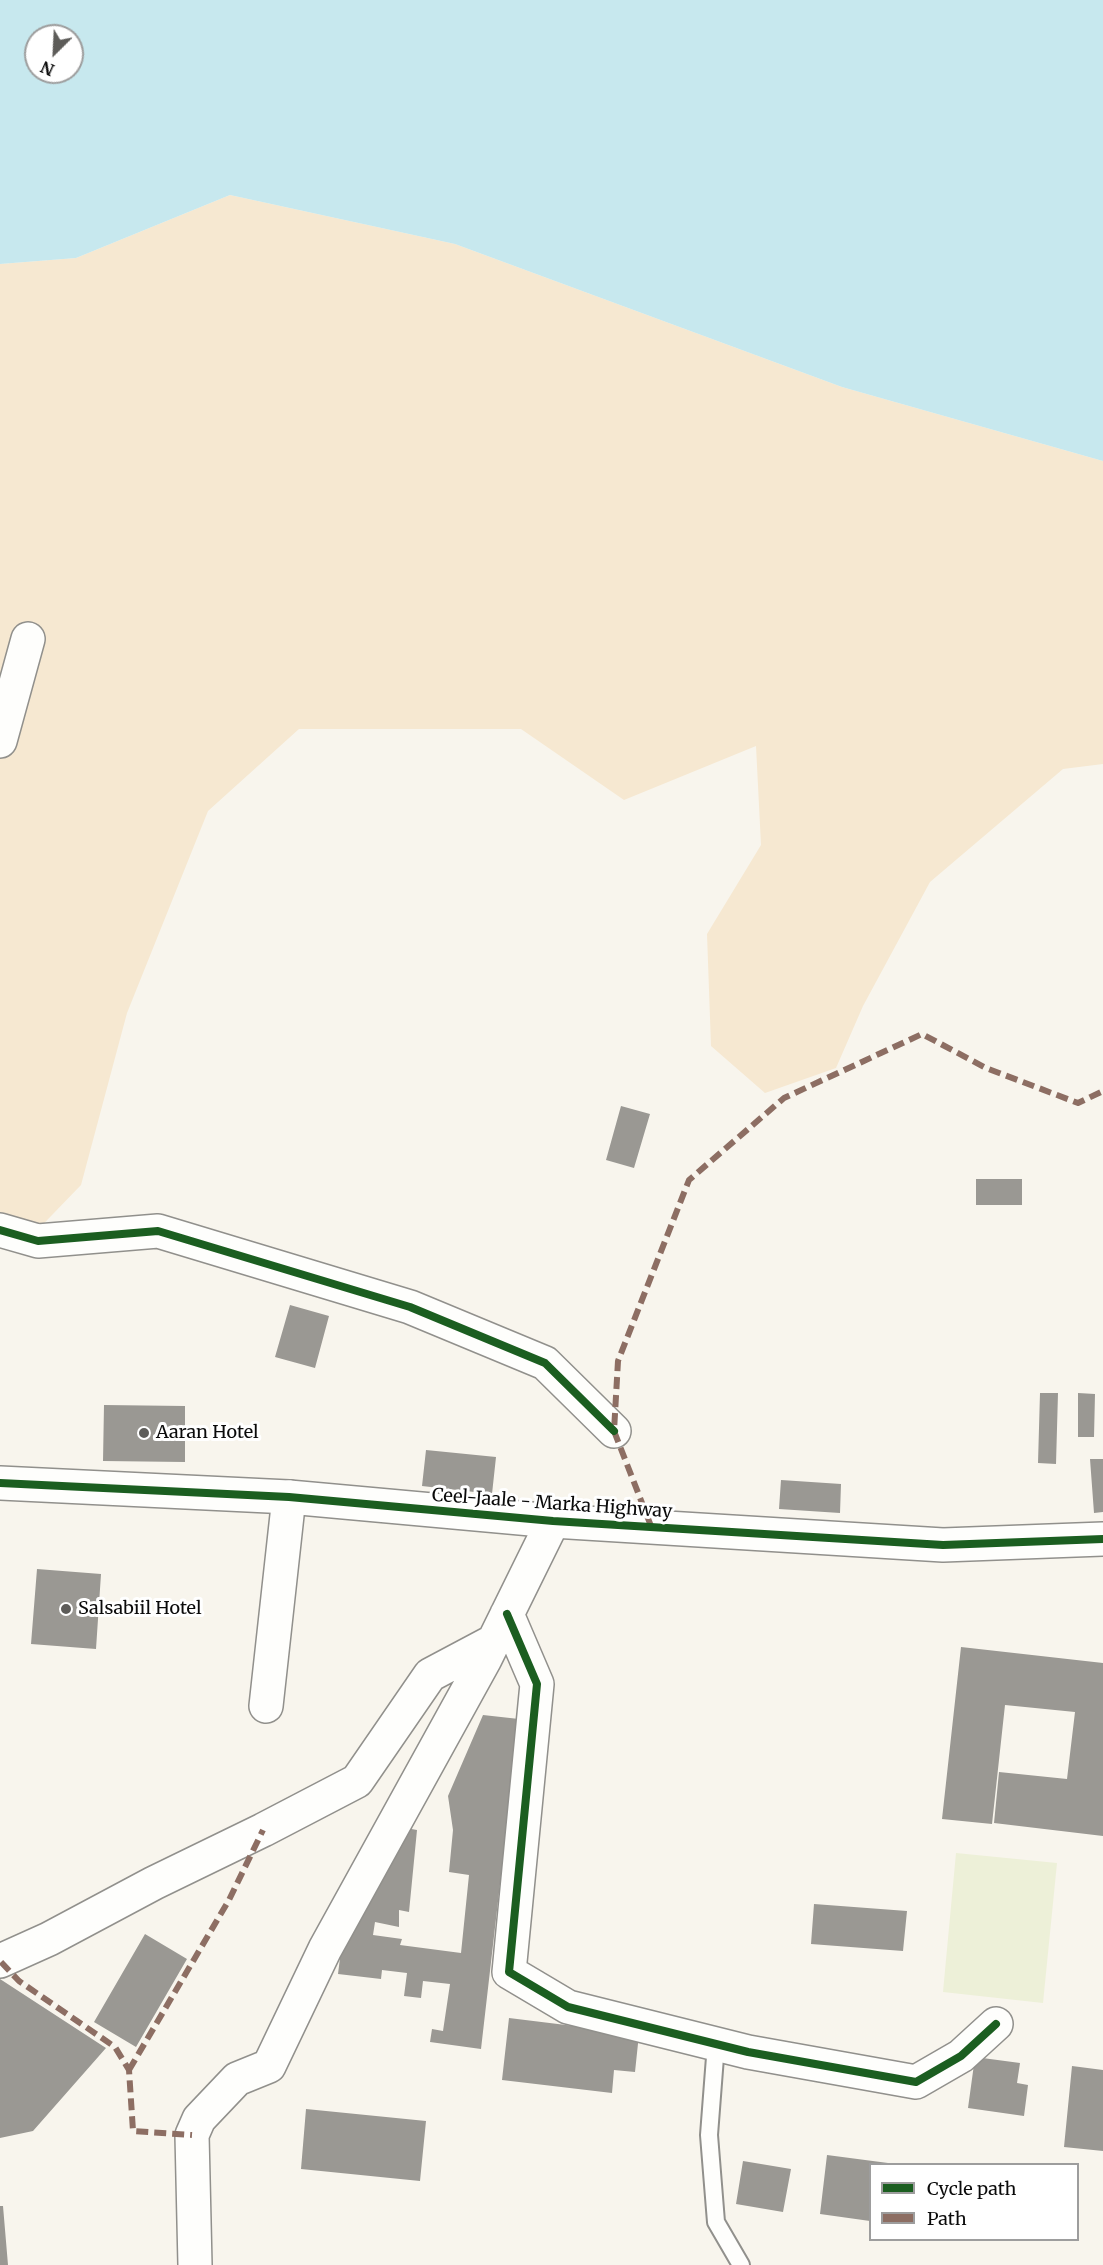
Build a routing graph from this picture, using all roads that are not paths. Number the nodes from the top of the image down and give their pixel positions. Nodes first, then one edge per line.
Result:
1 (28, 639) dead end
2 (0, 741) edge
3 (0, 1230) edge
4 (614, 1431) dead end
5 (0, 1483) edge
6 (289, 1497) junction
7 (552, 1521) junction
8 (1103, 1539) edge
9 (501, 1628) junction
10 (266, 1706) dead end
11 (0, 1961) edge
12 (996, 2025) dead end
13 (716, 2044) junction
14 (195, 2265) edge
15 (741, 2265) edge

1 - 2 street
3 - 4 street
5 - 6 street, Ceel-Jaale - Marka Highway
6 - 7 street, Ceel-Jaale - Marka Highway
6 - 10 street
7 - 8 street, Ceel-Jaale - Marka Highway
7 - 9 street
9 - 11 street
9 - 13 street
9 - 14 street
12 - 13 street
13 - 15 lane

